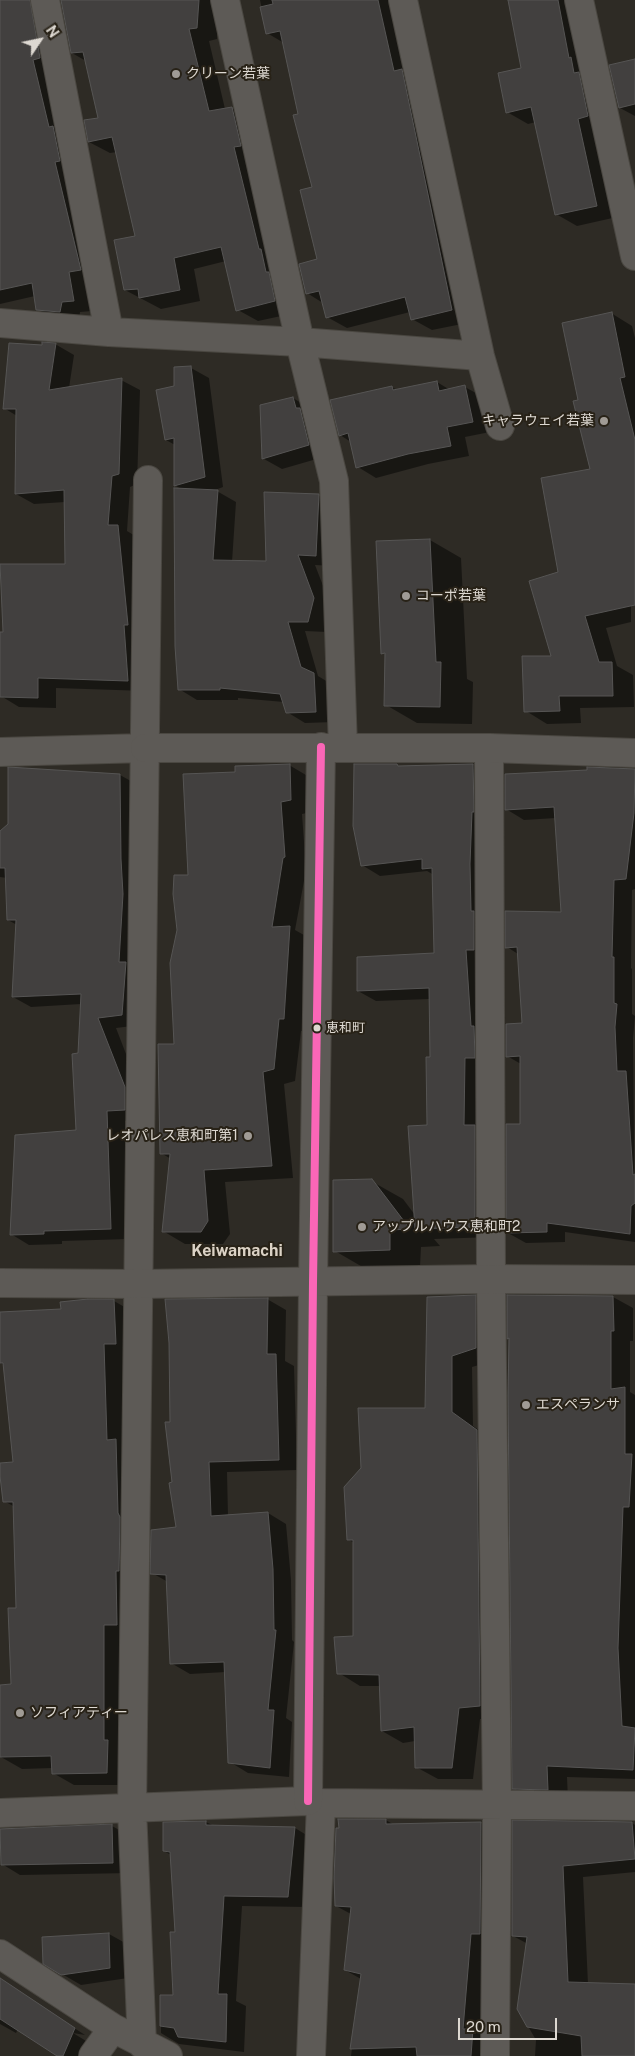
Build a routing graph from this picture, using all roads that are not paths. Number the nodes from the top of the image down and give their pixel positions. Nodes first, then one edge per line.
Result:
1 (45, 0) edge
2 (226, 0) edge
3 (403, 0) edge
4 (578, 0) edge
5 (635, 256) edge
6 (0, 323) edge
7 (109, 332) junction
8 (300, 342) junction
9 (480, 356) junction
10 (500, 426) dead end
11 (148, 480) dead end
12 (145, 748) junction
13 (332, 748) junction
14 (489, 748) junction
15 (0, 752) edge
16 (635, 753) edge
17 (491, 1279) junction
18 (635, 1280) edge
19 (313, 1282) junction
20 (0, 1283) edge
21 (139, 1284) junction
22 (315, 1802) junction
23 (497, 1804) junction
24 (635, 1806) edge
25 (132, 1809) junction
26 (0, 1813) edge
27 (0, 1954) edge
28 (113, 2028) junction
29 (142, 2044) junction
30 (93, 2056) edge
31 (168, 2056) edge
32 (311, 2056) edge
33 (495, 2056) edge

1 - 7 street
2 - 8 street
3 - 9 street
4 - 5 street
6 - 7 street
7 - 8 street
8 - 9 street
8 - 13 street
9 - 10 street
11 - 12 street
12 - 13 street
12 - 15 street
12 - 21 street
13 - 14 street
13 - 19 street
14 - 16 street
14 - 17 street
17 - 18 street
17 - 19 street
17 - 23 street
19 - 21 street
19 - 22 street
20 - 21 street
21 - 25 street
22 - 23 street
22 - 25 street
22 - 32 street
23 - 24 street
23 - 33 street
25 - 26 street
25 - 29 street
27 - 28 street
28 - 29 street
28 - 30 street
29 - 31 street

